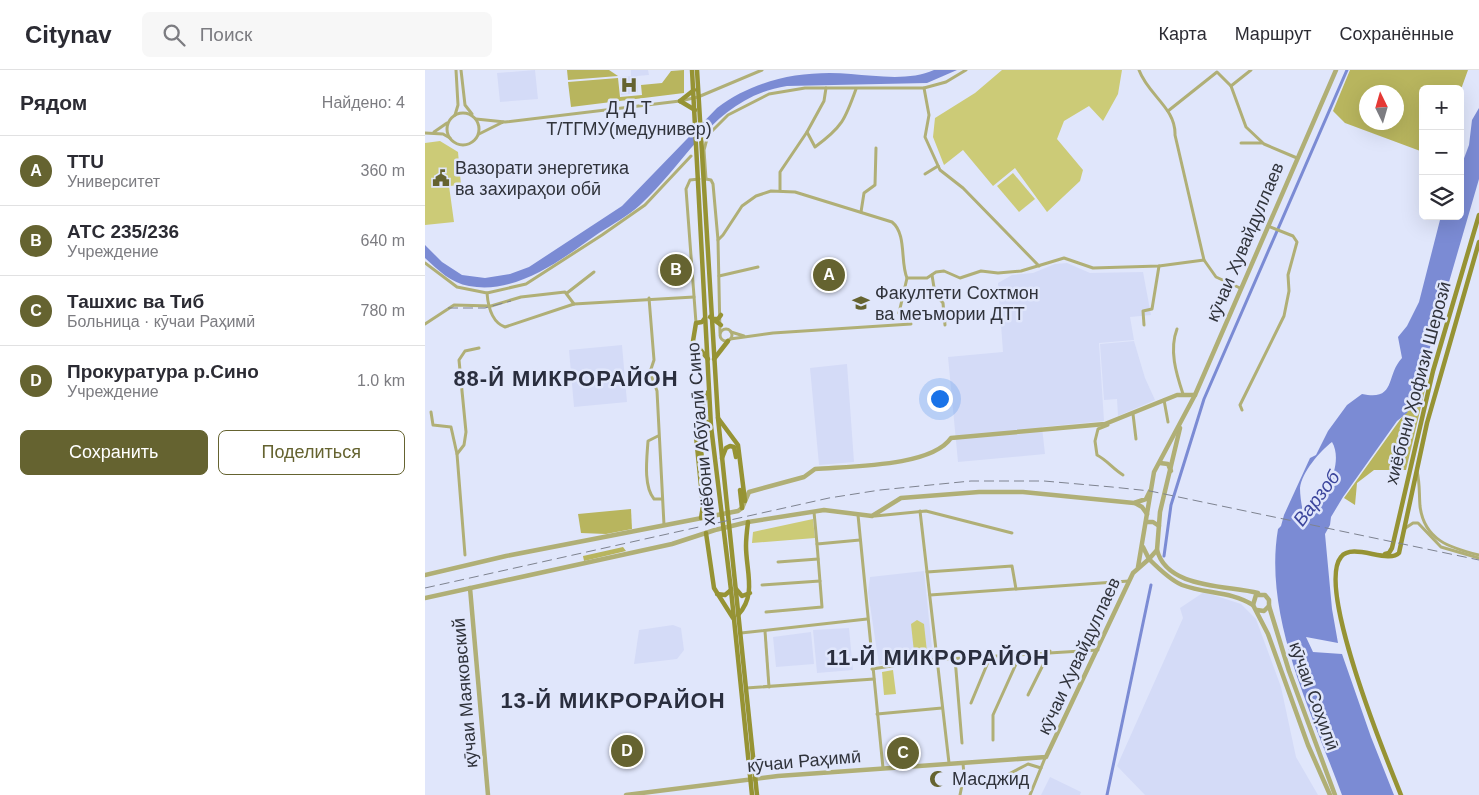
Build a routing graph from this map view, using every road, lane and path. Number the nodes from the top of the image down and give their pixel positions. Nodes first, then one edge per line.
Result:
1 (456, 70) edge
2 (461, 70) edge
3 (693, 70) edge
4 (697, 70) edge
5 (762, 70) edge
6 (966, 70) edge
7 (1139, 70) edge
8 (1251, 70) edge
9 (1336, 70) edge
10 (1231, 86) junction
11 (826, 88) junction
12 (924, 88) junction
13 (856, 89) junction
14 (694, 90) junction
15 (696, 97) junction
16 (679, 101) junction
17 (1168, 111) junction
18 (696, 112) junction
19 (472, 114) junction
20 (455, 115) junction
21 (476, 119) junction
22 (449, 122) junction
23 (505, 122) junction
24 (434, 132) junction
25 (807, 132) junction
26 (425, 133) edge
27 (479, 134) junction
28 (451, 138) junction
29 (1241, 143) dead end
30 (1263, 143) junction
31 (876, 148) dead end
32 (691, 156) dead end
33 (1297, 158) junction
34 (938, 166) junction
35 (925, 174) dead end
36 (706, 179) junction
37 (780, 190) junction
38 (861, 212) junction
39 (1479, 215) edge
40 (1268, 226) junction
41 (717, 240) junction
42 (1479, 242) edge
43 (1204, 260) junction
44 (425, 263) edge
45 (1039, 266) junction
46 (1159, 266) junction
47 (758, 267) dead end
48 (594, 272) dead end
49 (719, 276) junction
50 (932, 276) junction
51 (907, 278) junction
52 (1240, 288) junction
53 (567, 292) junction
54 (487, 293) junction
55 (694, 297) junction
56 (649, 298) junction
57 (574, 304) junction
58 (488, 306) junction
59 (899, 313) dead end
60 (721, 315) junction
61 (707, 316) junction
62 (696, 323) junction
63 (425, 324) edge
64 (721, 324) junction
65 (911, 324) dead end
66 (945, 325) dead end
67 (1144, 325) dead end
68 (1177, 329) dead end
69 (730, 331) junction
70 (720, 334) junction
71 (744, 336) junction
72 (729, 340) junction
73 (479, 348) dead end
74 (710, 360) junction
75 (709, 389) junction
76 (1183, 394) junction
77 (1195, 395) junction
78 (1164, 400) junction
79 (1242, 410) dead end
80 (431, 412) dead end
81 (1133, 414) junction
82 (718, 418) junction
83 (1109, 422) junction
84 (1168, 422) dead end
85 (1180, 425) junction
86 (711, 426) junction
87 (658, 436) junction
88 (1136, 439) dead end
89 (457, 454) junction
90 (722, 459) junction
91 (1160, 463) junction
92 (1409, 467) junction
93 (1417, 469) junction
94 (1171, 471) junction
95 (1123, 475) dead end
96 (742, 488) junction
97 (1150, 491) junction
98 (749, 492) junction
99 (662, 499) junction
100 (745, 501) junction
101 (1134, 503) junction
102 (740, 510) junction
103 (920, 511) junction
104 (814, 512) junction
105 (1147, 514) junction
106 (858, 515) junction
107 (872, 516) junction
108 (709, 517) junction
109 (701, 518) junction
110 (748, 522) junction
111 (1146, 522) junction
112 (664, 525) junction
113 (1159, 526) junction
114 (1404, 529) junction
115 (706, 532) junction
116 (1011, 533) dead end
117 (860, 540) junction
118 (817, 544) junction
119 (1143, 546) junction
120 (1157, 550) junction
121 (1383, 555) junction
122 (465, 556) dead end
123 (1479, 556) edge
124 (1149, 558) junction
125 (818, 559) junction
126 (778, 562) dead end
127 (1138, 567) junction
128 (927, 572) junction
129 (425, 575) edge
130 (820, 581) junction
131 (1130, 581) junction
132 (762, 585) dead end
133 (470, 588) junction
134 (733, 589) junction
135 (1016, 589) junction
136 (715, 593) junction
137 (750, 593) junction
138 (930, 594) junction
139 (1260, 594) junction
140 (425, 598) edge
141 (1253, 605) junction
142 (1269, 606) junction
143 (1257, 610) junction
144 (766, 612) dead end
145 (738, 615) junction
146 (733, 619) junction
147 (867, 619) junction
148 (765, 631) junction
149 (740, 633) junction
150 (1099, 650) junction
151 (1050, 651) junction
152 (1021, 653) junction
153 (991, 655) junction
154 (955, 658) junction
155 (937, 659) junction
156 (873, 669) junction
157 (1289, 671) junction
158 (1282, 674) junction
159 (873, 679) junction
160 (769, 687) junction
161 (746, 688) junction
162 (1029, 695) dead end
163 (971, 703) dead end
164 (942, 708) junction
165 (877, 714) junction
166 (993, 740) dead end
167 (962, 742) dead end
168 (1046, 757) junction
169 (963, 762) junction
170 (949, 763) junction
171 (883, 768) junction
172 (1041, 768) junction
173 (753, 779) junction
174 (987, 780) dead end
175 (488, 795) edge
176 (626, 795) edge
177 (752, 795) edge
178 (757, 795) edge
179 (960, 795) edge
180 (1030, 795) edge
181 (1330, 795) edge
182 (1335, 795) edge
183 (1401, 795) edge

1 - 20 street
2 - 19 street
3 - 14 main road, хиёбони Абӯалӣ Сино
4 - 15 main road, хиёбони Абӯалӣ Сино
5 - 15 street
6 - 12 street
7 - 17 street
8 - 10 street
9 - 33 street, кӯчаи Хувайдуллаев
10 - 17 street
10 - 30 street
11 - 13 street
11 - 25 street
11 - 36 street
12 - 13 street
12 - 34 street
13 - 25 street
14 - 15 main road, хиёбони Абӯалӣ Сино
14 - 16 main road
15 - 16 street
15 - 18 main road, хиёбони Абӯалӣ Сино
16 - 18 main road
16 - 23 street
17 - 43 street
18 - 61 main road, хиёбони Абӯалӣ Сино
19 - 20 street
19 - 21 street
20 - 22 street
21 - 23 street
21 - 27 street
22 - 24 street
22 - 28 street
23 - 27 street
24 - 26 street
24 - 28 street
25 - 37 street
27 - 28 street
29 - 30 street
30 - 33 street
31 - 38 street
32 - 54 street
33 - 40 street, кӯчаи Хувайдуллаев
34 - 35 street
34 - 45 street
36 - 41 street
36 - 55 street
37 - 38 street
37 - 41 street
38 - 51 street
39 - 92 main road, хиёбони Ҳофизи Шерозӣ
40 - 52 street, кӯчаи Хувайдуллаев
40 - 79 street
41 - 49 street
42 - 93 main road, хиёбони Ҳофизи Шерозӣ
43 - 46 street
43 - 52 street
44 - 54 street
45 - 46 street
45 - 50 street
46 - 67 street
47 - 49 street
48 - 53 street
49 - 60 street
50 - 51 street
50 - 66 street
51 - 59 street
52 - 77 street, кӯчаи Хувайдуллаев
53 - 57 street
53 - 58 street
54 - 58 street
55 - 56 street
55 - 62 street
56 - 57 street
56 - 87 street
57 - 58 street
58 - 63 street
60 - 61 main road
60 - 64 street
61 - 62 main road
61 - 64 main road
61 - 74 main road, хиёбони Абӯалӣ Сино
62 - 74 main road
64 - 69 street
64 - 70 street
65 - 71 street
68 - 76 street
69 - 70 street
69 - 71 street
69 - 72 street
70 - 72 street
71 - 72 street
72 - 74 main road
73 - 89 street
74 - 75 main road, хиёбони Абӯалӣ Сино
74 - 82 main road, хиёбони Абӯалӣ Сино
75 - 86 main road, хиёбони Абӯалӣ Сино
75 - 109 main road
76 - 77 street
76 - 78 street
77 - 85 street, кӯчаи Хувайдуллаев
78 - 81 street
78 - 84 street
80 - 89 street
81 - 83 street
81 - 88 street
82 - 90 main road, хиёбони Абӯалӣ Сино
82 - 96 main road
83 - 95 street
83 - 98 street
85 - 91 street, кӯчаи Хувайдуллаев
85 - 94 street, кӯчаи Хувайдуллаев
86 - 108 main road
86 - 134 main road, хиёбони Абӯалӣ Сино
87 - 99 street
87 - 99 street
89 - 122 street
90 - 102 main road
90 - 134 main road, хиёбони Абӯалӣ Сино
91 - 94 street
91 - 97 street, кӯчаи Хувайдуллаев
92 - 93 main road
92 - 121 main road, хиёбони Ҳофизи Шерозӣ
93 - 114 main road, хиёбони Ҳофизи Шерозӣ
93 - 123 street
94 - 113 street, кӯчаи Хувайдуллаев
96 - 98 main road
96 - 100 main road
97 - 101 street
97 - 105 street, кӯчаи Хувайдуллаев
98 - 100 street
99 - 112 street
100 - 102 street
101 - 105 street
101 - 107 street
102 - 108 street
103 - 107 street
103 - 116 street
103 - 128 street
104 - 106 street
104 - 110 street
104 - 118 street
105 - 111 street, кӯчаи Хувайдуллаев
106 - 107 street
106 - 117 street
108 - 109 street
109 - 112 street
110 - 115 street
110 - 137 main road
111 - 113 street
111 - 119 street, кӯчаи Хувайдуллаев
112 - 129 street
113 - 120 street, кӯчаи Хувайдуллаев
114 - 121 main road, хиёбони Ҳофизи Шерозӣ
114 - 123 street
115 - 133 street
115 - 136 main road
117 - 118 street
117 - 147 street
118 - 125 street
119 - 124 street
119 - 127 street, кӯчаи Хувайдуллаев
120 - 124 street, кӯчаи Хувайдуллаев
120 - 139 street
121 - 183 main road
124 - 127 street, кӯчаи Хувайдуллаев
124 - 141 street, кӯчаи Соҳилӣ
125 - 126 street
125 - 130 street
127 - 131 street, кӯчаи Хувайдуллаев
128 - 135 street
128 - 138 street
130 - 132 street
130 - 144 street
131 - 135 street
131 - 150 street, кӯчаи Хувайдуллаев
133 - 140 street
133 - 175 street, кӯчаи Маяковский
134 - 136 main road
134 - 137 main road
134 - 145 main road, хиёбони Абӯалӣ Сино
134 - 146 main road, хиёбони Абӯалӣ Сино
135 - 138 street
136 - 146 main road
137 - 145 main road
138 - 155 street
139 - 141 street
139 - 142 street, кӯчаи Соҳилӣ
141 - 143 street, кӯчаи Соҳилӣ
142 - 143 street
142 - 157 street, кӯчаи Соҳилӣ
143 - 158 street, кӯчаи Соҳилӣ
145 - 149 main road, хиёбони Абӯалӣ Сино
146 - 173 main road, хиёбони Абӯалӣ Сино
147 - 148 street
147 - 156 street
148 - 149 street
148 - 160 street
149 - 161 main road, хиёбони Абӯалӣ Сино
150 - 151 street
150 - 168 street, кӯчаи Хувайдуллаев
151 - 152 street
151 - 162 street
152 - 153 street
152 - 166 street
153 - 154 street
153 - 163 street
154 - 155 street
154 - 167 street
155 - 156 street
155 - 164 street
156 - 159 street
157 - 158 street
157 - 182 street, кӯчаи Соҳилӣ
158 - 181 street, кӯчаи Соҳилӣ
159 - 160 street
159 - 165 street
160 - 161 street
161 - 173 main road, хиёбони Абӯалӣ Сино
164 - 165 street
164 - 170 street
165 - 171 street
168 - 169 street, кӯчаи Раҳимӣ
168 - 172 street
169 - 170 street, кӯчаи Раҳимӣ
169 - 179 street
170 - 171 street, кӯчаи Раҳимӣ
171 - 173 street, кӯчаи Раҳимӣ
172 - 174 street
172 - 180 street
173 - 176 street, кӯчаи Раҳимӣ
173 - 177 main road, хиёбони Абӯалӣ Сино
173 - 178 main road, хиёбони Абӯалӣ Сино

